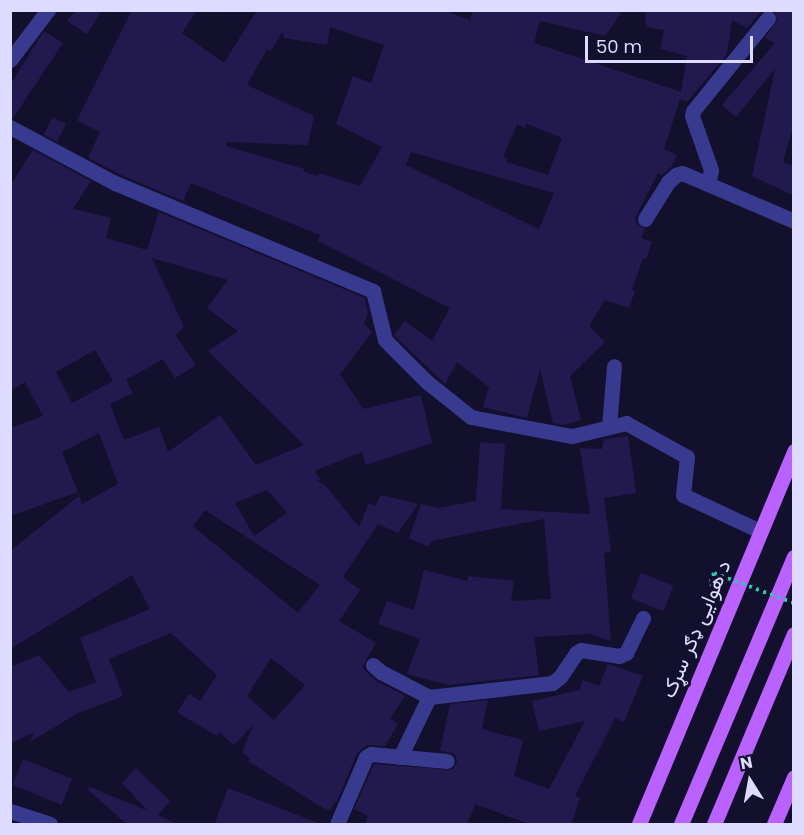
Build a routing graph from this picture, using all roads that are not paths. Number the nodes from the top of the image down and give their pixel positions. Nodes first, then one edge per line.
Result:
1 (48, 10) edge
2 (768, 18) dead end
3 (10, 60) edge
4 (10, 127) edge
5 (708, 184) junction
6 (645, 219) dead end
7 (794, 221) edge
8 (614, 366) dead end
9 (609, 426) junction
10 (794, 451) edge
11 (760, 531) junction
12 (794, 557) edge
13 (644, 618) dead end
14 (794, 634) edge
15 (374, 665) dead end
16 (429, 698) junction
17 (400, 757) junction
18 (447, 761) dead end
19 (794, 777) edge
20 (10, 811) edge
21 (50, 825) edge
22 (337, 825) edge
23 (639, 825) edge
24 (681, 825) edge
25 (714, 825) edge
26 (774, 825) edge

1 - 3 street
2 - 5 street
4 - 9 street
5 - 6 street
5 - 7 street
8 - 9 street
9 - 11 street
10 - 11 main road, د هوایی ډګر سړک
11 - 23 main road, د هوایی ډګر سړک
12 - 24 main road
13 - 16 street
14 - 25 main road
15 - 16 street
16 - 17 street
17 - 18 street
17 - 22 street
19 - 26 main road
20 - 21 street

